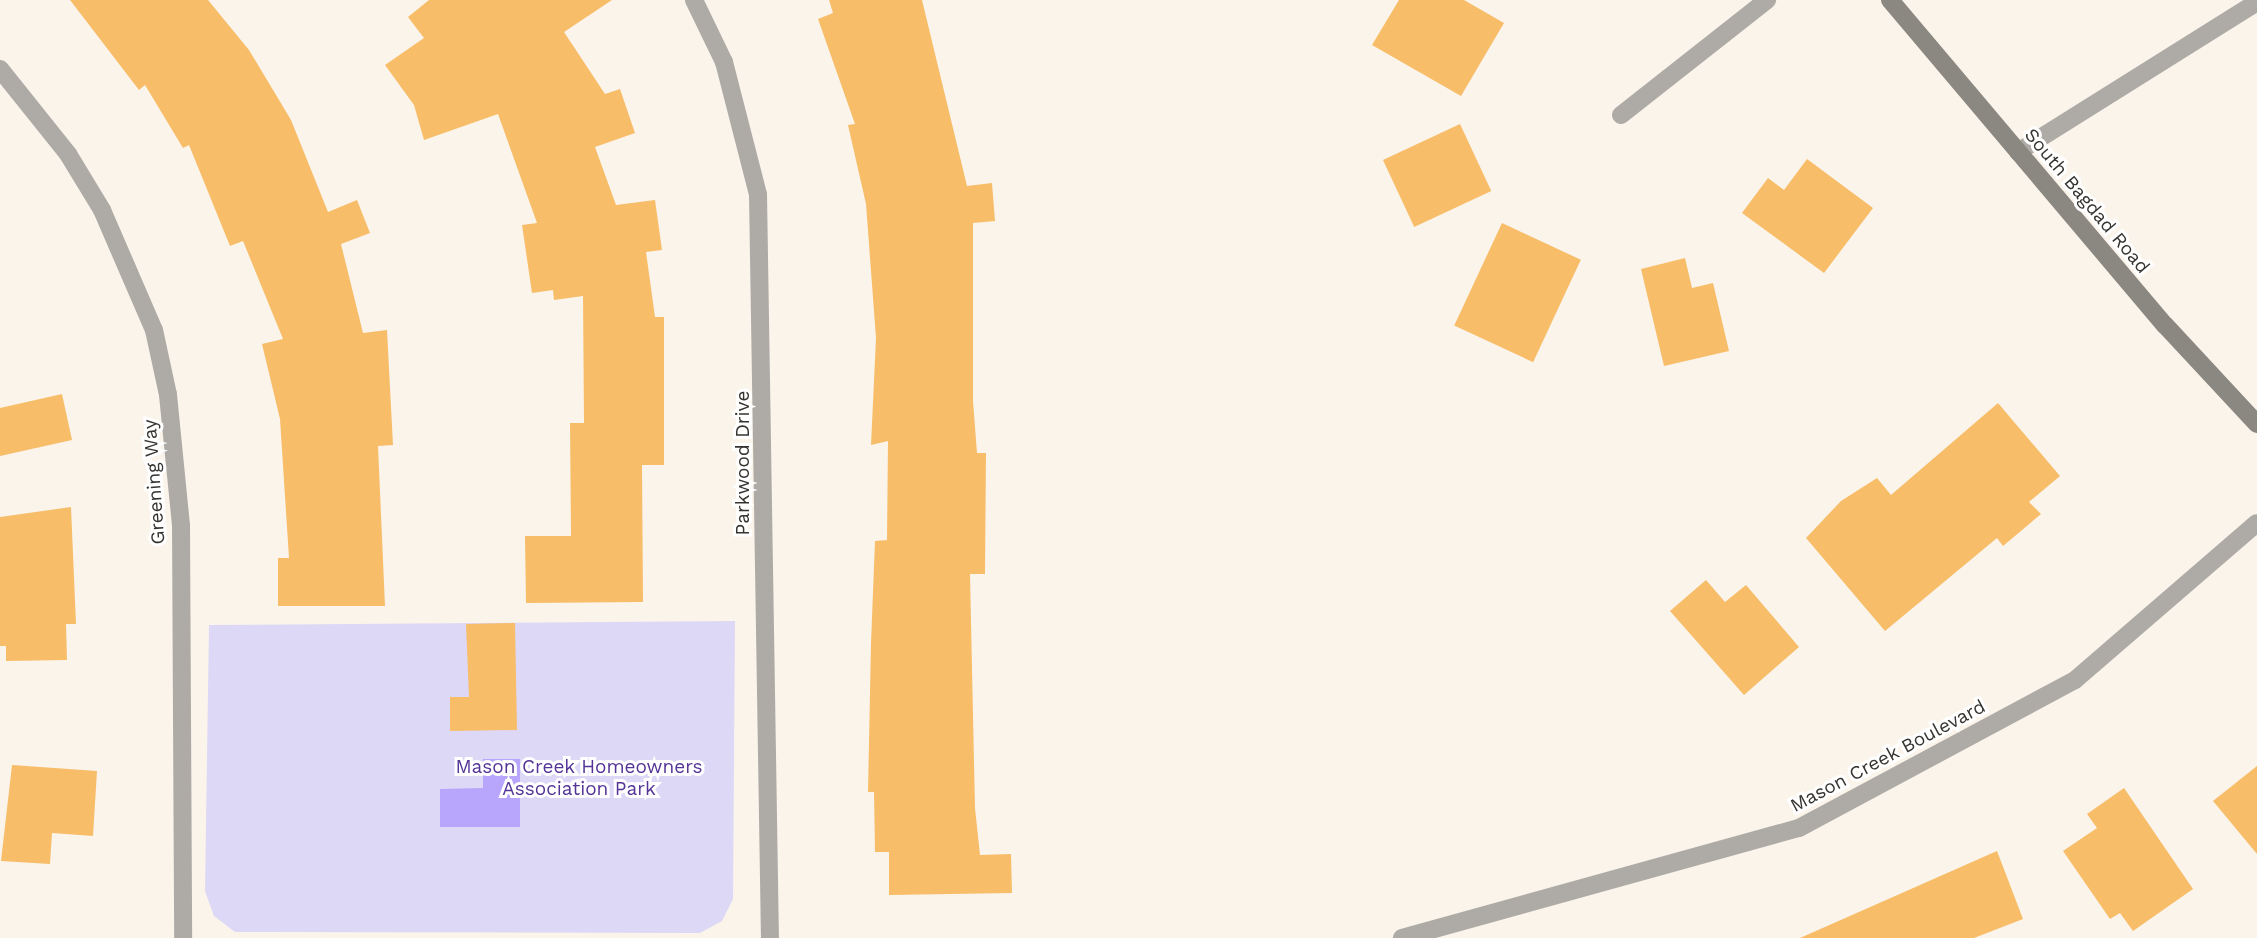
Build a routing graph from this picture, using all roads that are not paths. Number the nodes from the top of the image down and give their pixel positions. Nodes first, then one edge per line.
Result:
1 (694, 0) edge
2 (1767, 0) edge
3 (1890, 0) edge
4 (2257, 2) edge
5 (0, 69) edge
6 (1621, 115) dead end
7 (2018, 152) junction
8 (2257, 424) edge
9 (2257, 523) edge
10 (183, 938) edge
11 (770, 938) edge
12 (1402, 938) edge

1 - 11 street, Parkwood Drive
2 - 6 street
3 - 7 main road, South Bagdad Road
4 - 7 street
5 - 10 street, Greening Way
7 - 8 main road, South Bagdad Road
9 - 12 street, Mason Creek Boulevard

